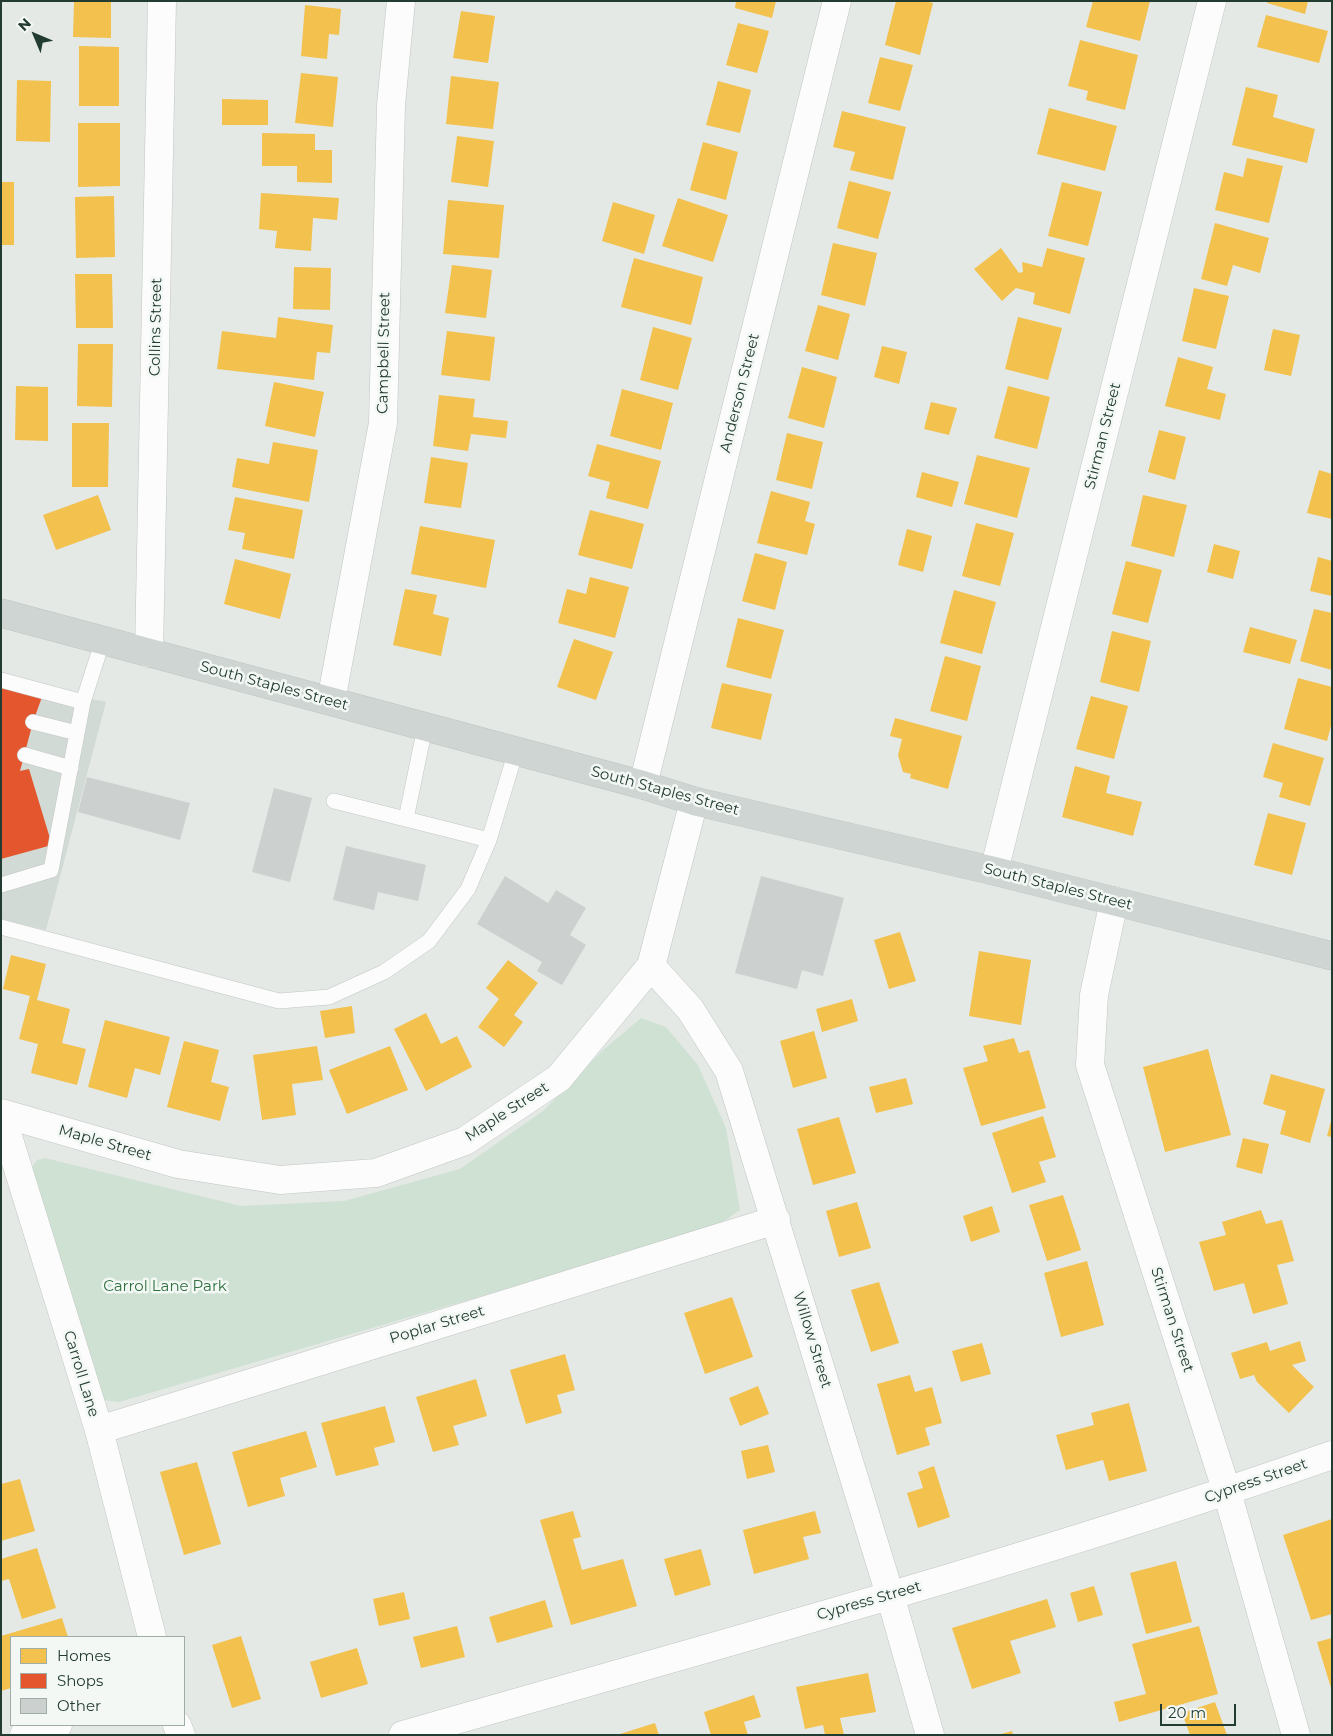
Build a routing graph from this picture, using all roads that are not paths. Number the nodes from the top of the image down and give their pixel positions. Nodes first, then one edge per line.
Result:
1 (162, 1) edge
2 (401, 1) edge
3 (837, 1) edge
4 (1212, 1) edge
5 (1, 613) edge
6 (103, 640) junction
7 (149, 653) junction
8 (1, 680) edge
9 (331, 701) junction
10 (83, 702) junction
11 (33, 722) dead end
12 (425, 727) junction
13 (77, 732) junction
14 (516, 751) junction
15 (25, 755) dead end
16 (71, 768) junction
17 (643, 785) junction
18 (334, 801) dead end
19 (694, 801) junction
20 (406, 819) junction
21 (489, 840) junction
22 (994, 871) junction
23 (1, 885) edge
24 (1114, 901) junction
25 (1, 927) edge
26 (1332, 956) edge
27 (651, 966) junction
28 (1, 1113) edge
29 (776, 1220) junction
30 (98, 1430) junction
31 (1332, 1455) edge
32 (1227, 1492) junction
33 (890, 1595) junction
34 (152, 1636) edge
35 (55, 1726) edge
36 (24, 1735) edge
37 (403, 1735) edge
38 (930, 1735) edge
39 (1296, 1735) edge

1 - 7 street, Collins Street
2 - 9 street, Campbell Street
3 - 17 street, Anderson Street
4 - 22 street, Stirman Street
5 - 6 main road, South Staples Street
6 - 7 main road, South Staples Street
6 - 10 lane
7 - 9 main road, South Staples Street
8 - 10 lane
9 - 12 main road, South Staples Street
10 - 13 lane
11 - 13 lane
12 - 14 main road, South Staples Street
12 - 20 lane
13 - 16 lane
14 - 17 main road, South Staples Street
14 - 21 lane
15 - 16 lane
16 - 23 lane
17 - 19 main road, South Staples Street
18 - 20 lane
19 - 22 main road, South Staples Street
19 - 27 street, Maple Street
20 - 21 lane
21 - 25 lane
22 - 24 main road, South Staples Street
24 - 26 main road, South Staples Street
24 - 32 street, Stirman Street
27 - 28 street, Maple Street
27 - 29 street, Willow Street
28 - 30 street, Carroll Lane
29 - 30 street, Poplar Street
29 - 33 street, Willow Street
30 - 34 street, Carroll Lane
31 - 32 street, Cypress Street
32 - 33 street, Cypress Street
32 - 39 street, Stirman Street
33 - 37 street, Cypress Street
33 - 38 street, Willow Street
35 - 36 street

